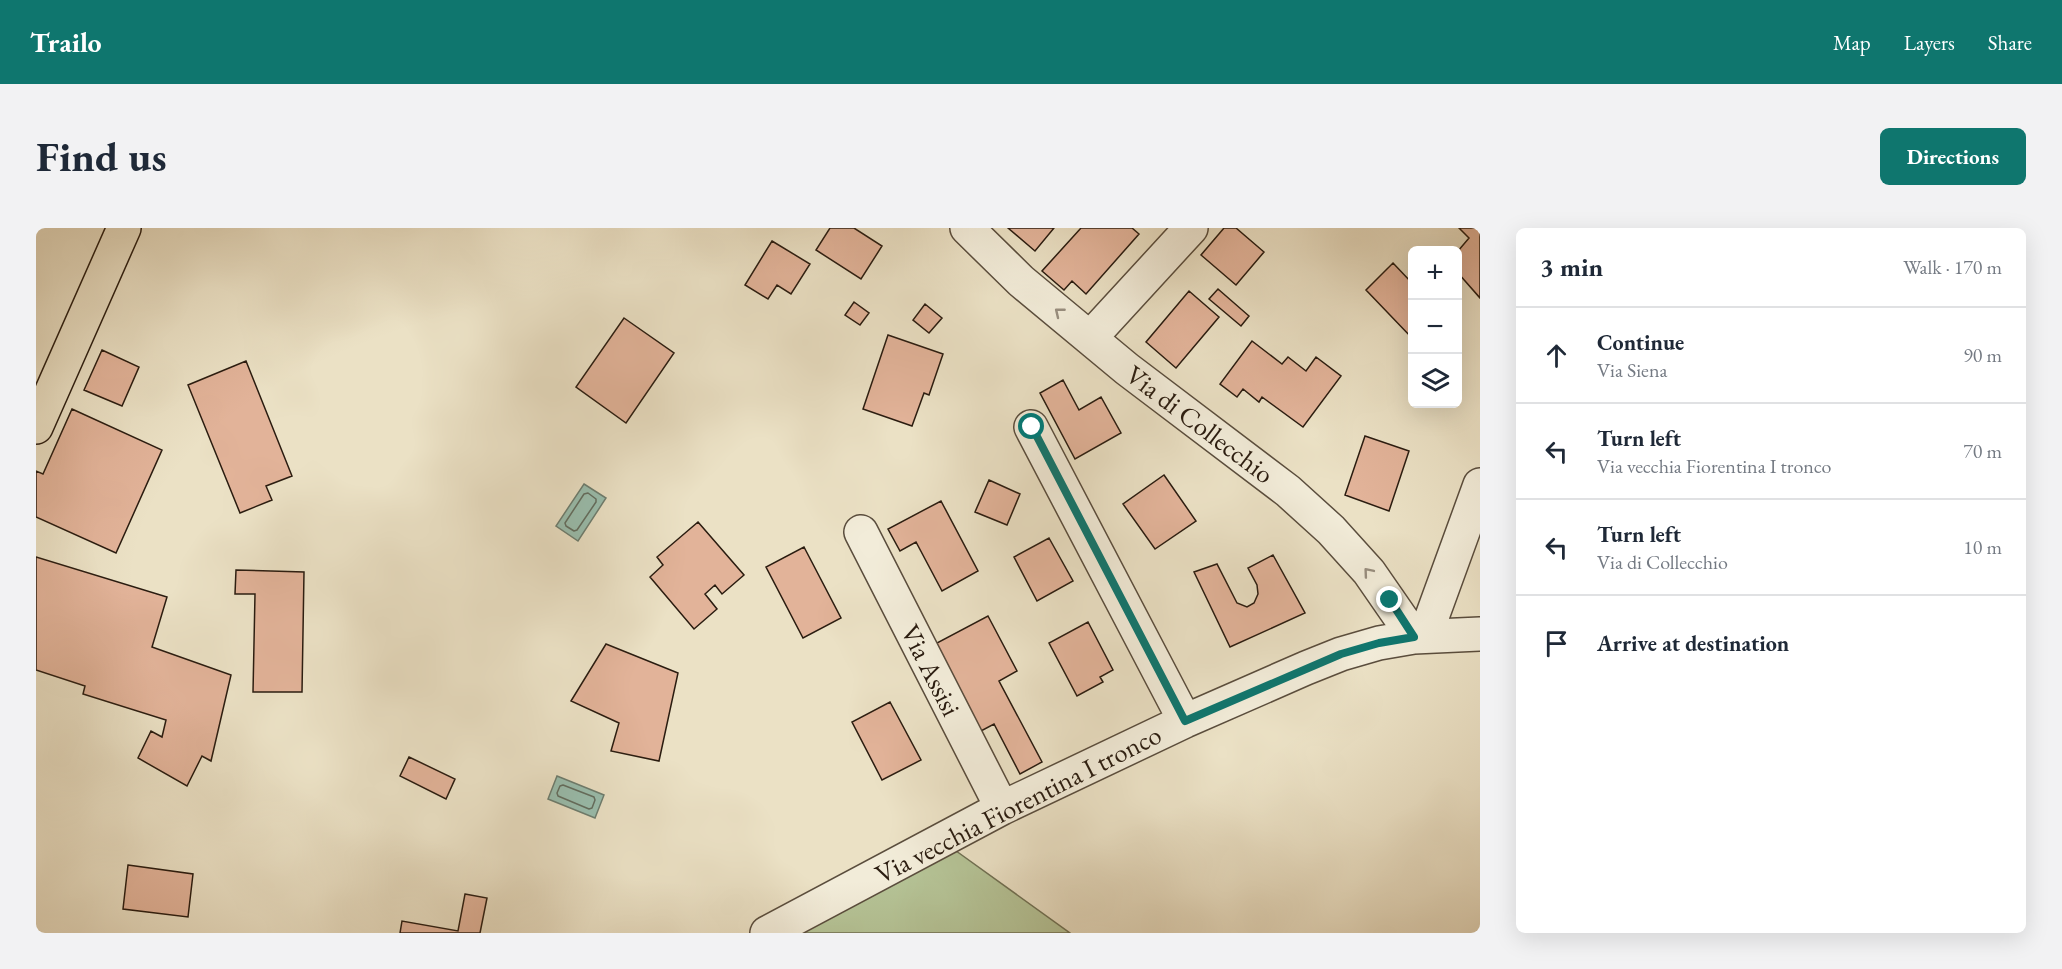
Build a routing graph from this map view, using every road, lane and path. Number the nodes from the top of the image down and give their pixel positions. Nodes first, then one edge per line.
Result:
1 (124, 228) edge
2 (967, 228) edge
3 (1191, 228) edge
4 (1090, 338) junction
5 (36, 427) edge
6 (1032, 427) dead end
7 (1480, 485) edge
8 (861, 532) dead end
9 (1480, 634) edge
10 (1420, 637) junction
11 (1185, 721) junction
12 (1002, 808) junction
13 (767, 933) edge

1 - 5 main road
4 -> 2 street, Via di Collecchio
3 - 4 street
10 -> 4 street, Via di Collecchio
6 - 11 street
7 - 10 street
8 - 12 street, Via Assisi
9 - 10 street, Via vecchia Fiorentina I tronco
10 - 11 street, Via vecchia Fiorentina I tronco
11 - 12 street, Via vecchia Fiorentina I tronco
12 - 13 street, Via vecchia Fiorentina I tronco

